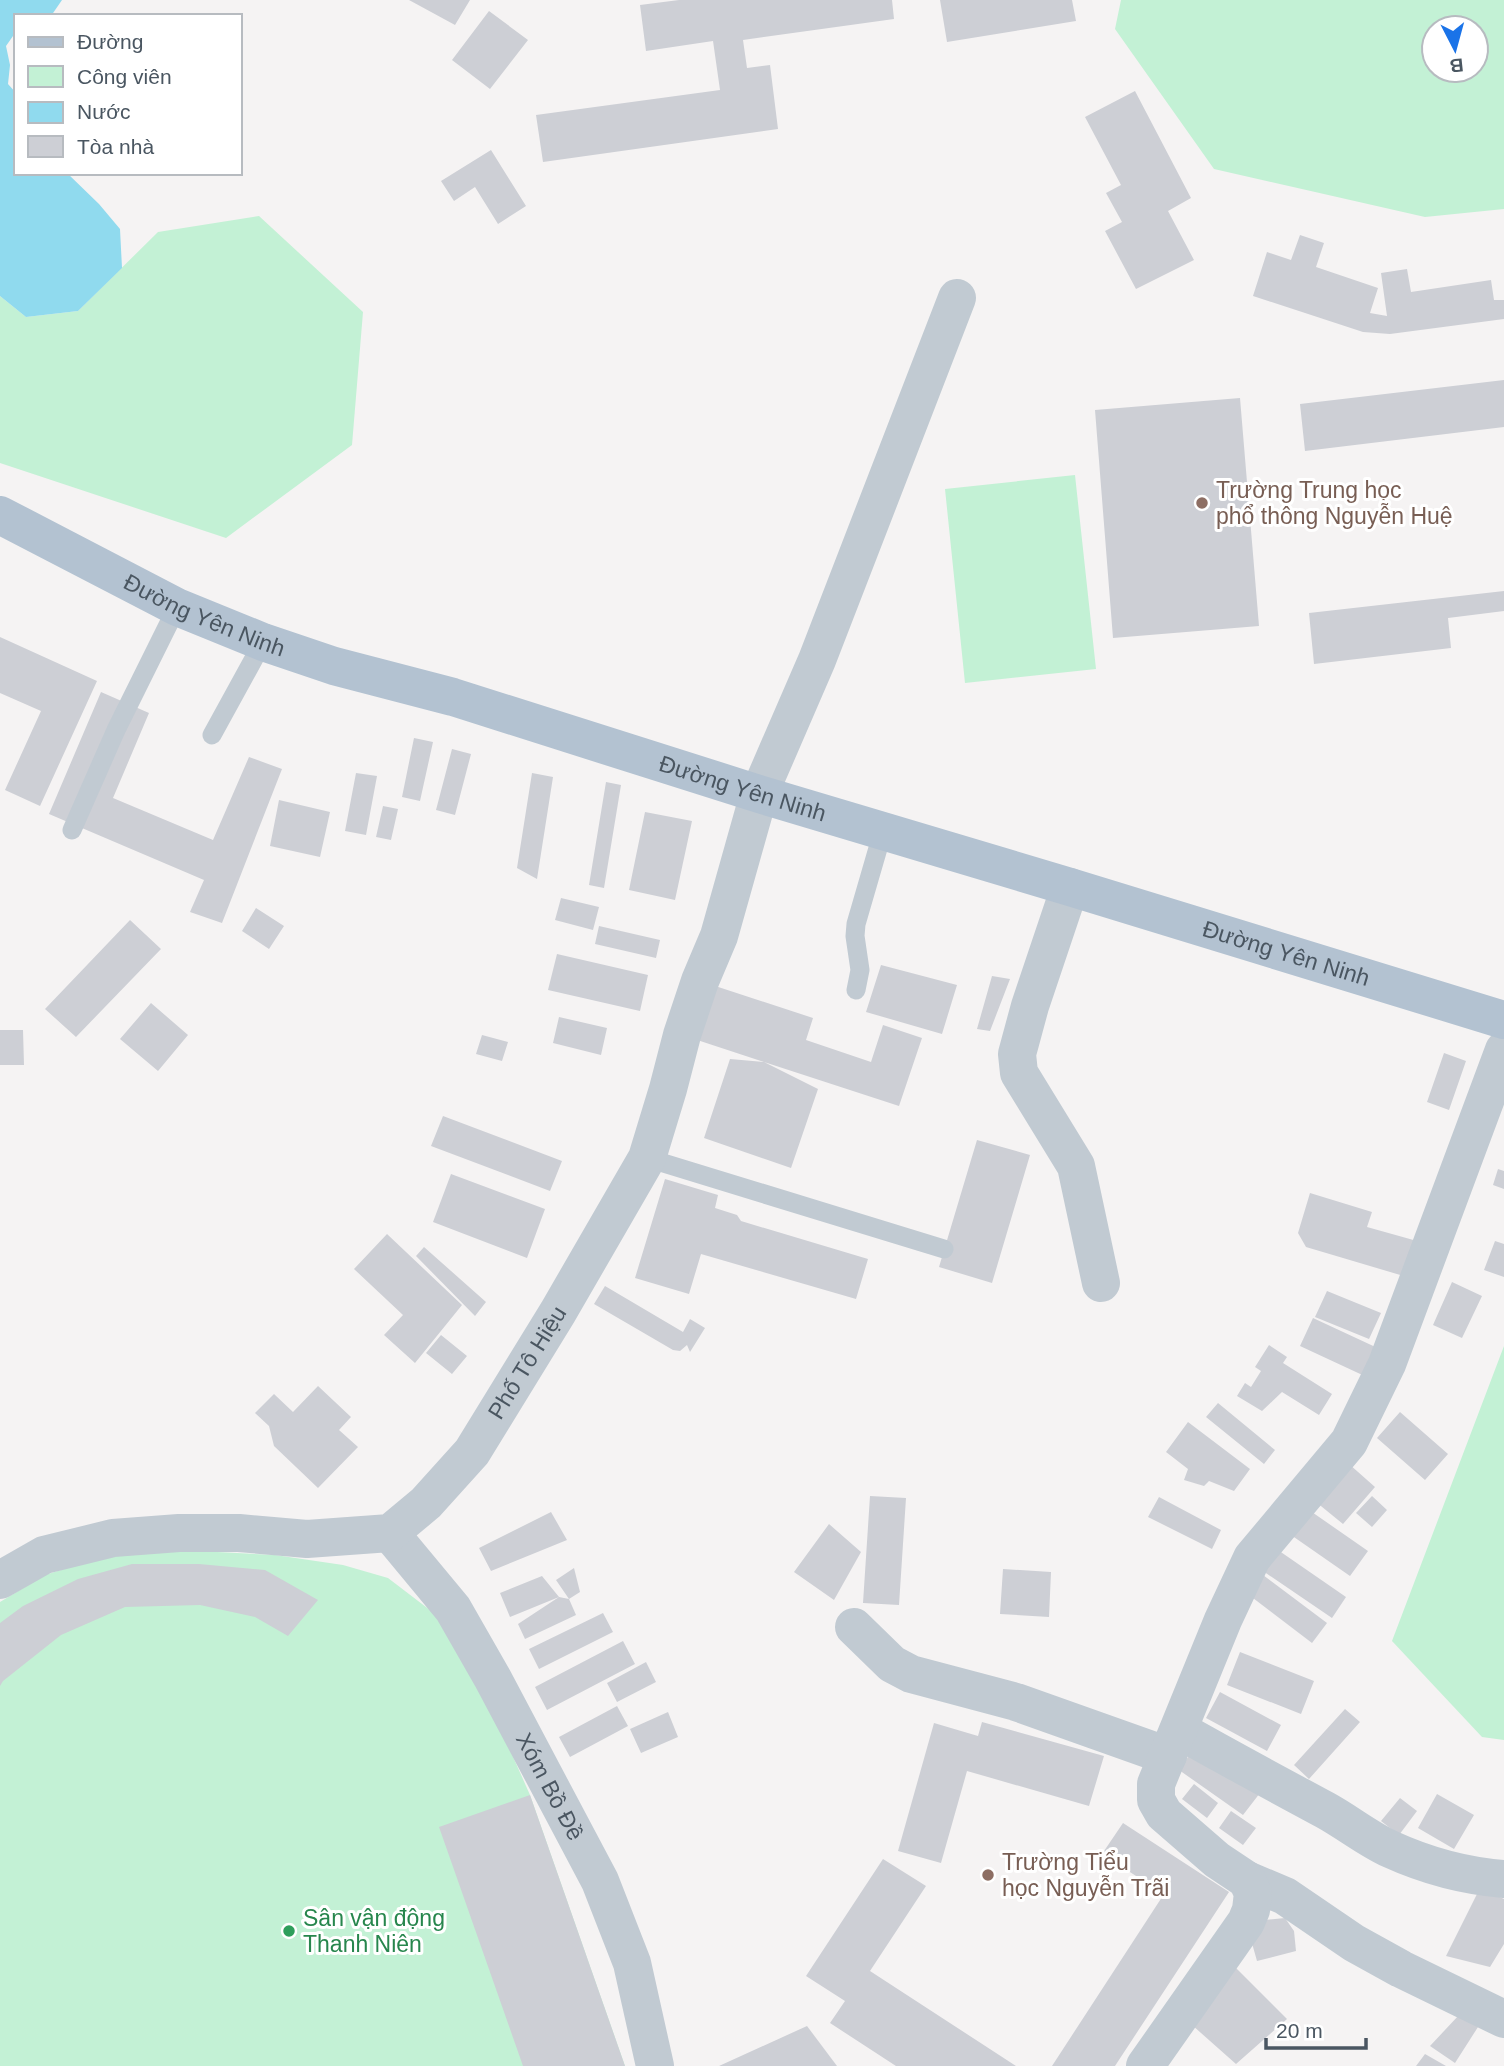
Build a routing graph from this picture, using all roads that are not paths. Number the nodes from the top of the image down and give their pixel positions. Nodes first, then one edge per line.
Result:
1 (957, 298) dead end
2 (0, 515) edge
3 (177, 607) junction
4 (263, 642) junction
5 (212, 735) dead end
6 (759, 794) junction
7 (72, 831) dead end
8 (883, 831) junction
9 (1070, 887) junction
10 (856, 989) dead end
11 (1504, 1020) edge
12 (1504, 1050) edge
13 (647, 1157) junction
14 (944, 1249) dead end
15 (1101, 1283) dead end
16 (390, 1533) junction
17 (0, 1580) edge
18 (854, 1627) dead end
19 (1174, 1743) junction
20 (1504, 1879) edge
21 (1247, 1880) junction
22 (1504, 2019) edge
23 (654, 2066) edge
24 (1145, 2066) edge

1 - 6 street, Phố Tô Hiệu
2 - 3 main road, Đường Yên Ninh
3 - 4 main road, Đường Yên Ninh
3 - 7 lane
4 - 5 lane
4 - 6 main road, Đường Yên Ninh
6 - 8 main road, Đường Yên Ninh
6 - 13 street, Phố Tô Hiệu
8 - 9 main road, Đường Yên Ninh
8 - 10 lane
9 - 11 main road, Đường Yên Ninh
9 - 15 street
12 - 19 street
13 - 14 lane
13 - 16 street, Phố Tô Hiệu
16 - 17 street
16 - 23 street, Xóm Bồ Đề
18 - 19 street
19 - 20 street
19 - 21 street
21 - 22 street
21 - 24 street

